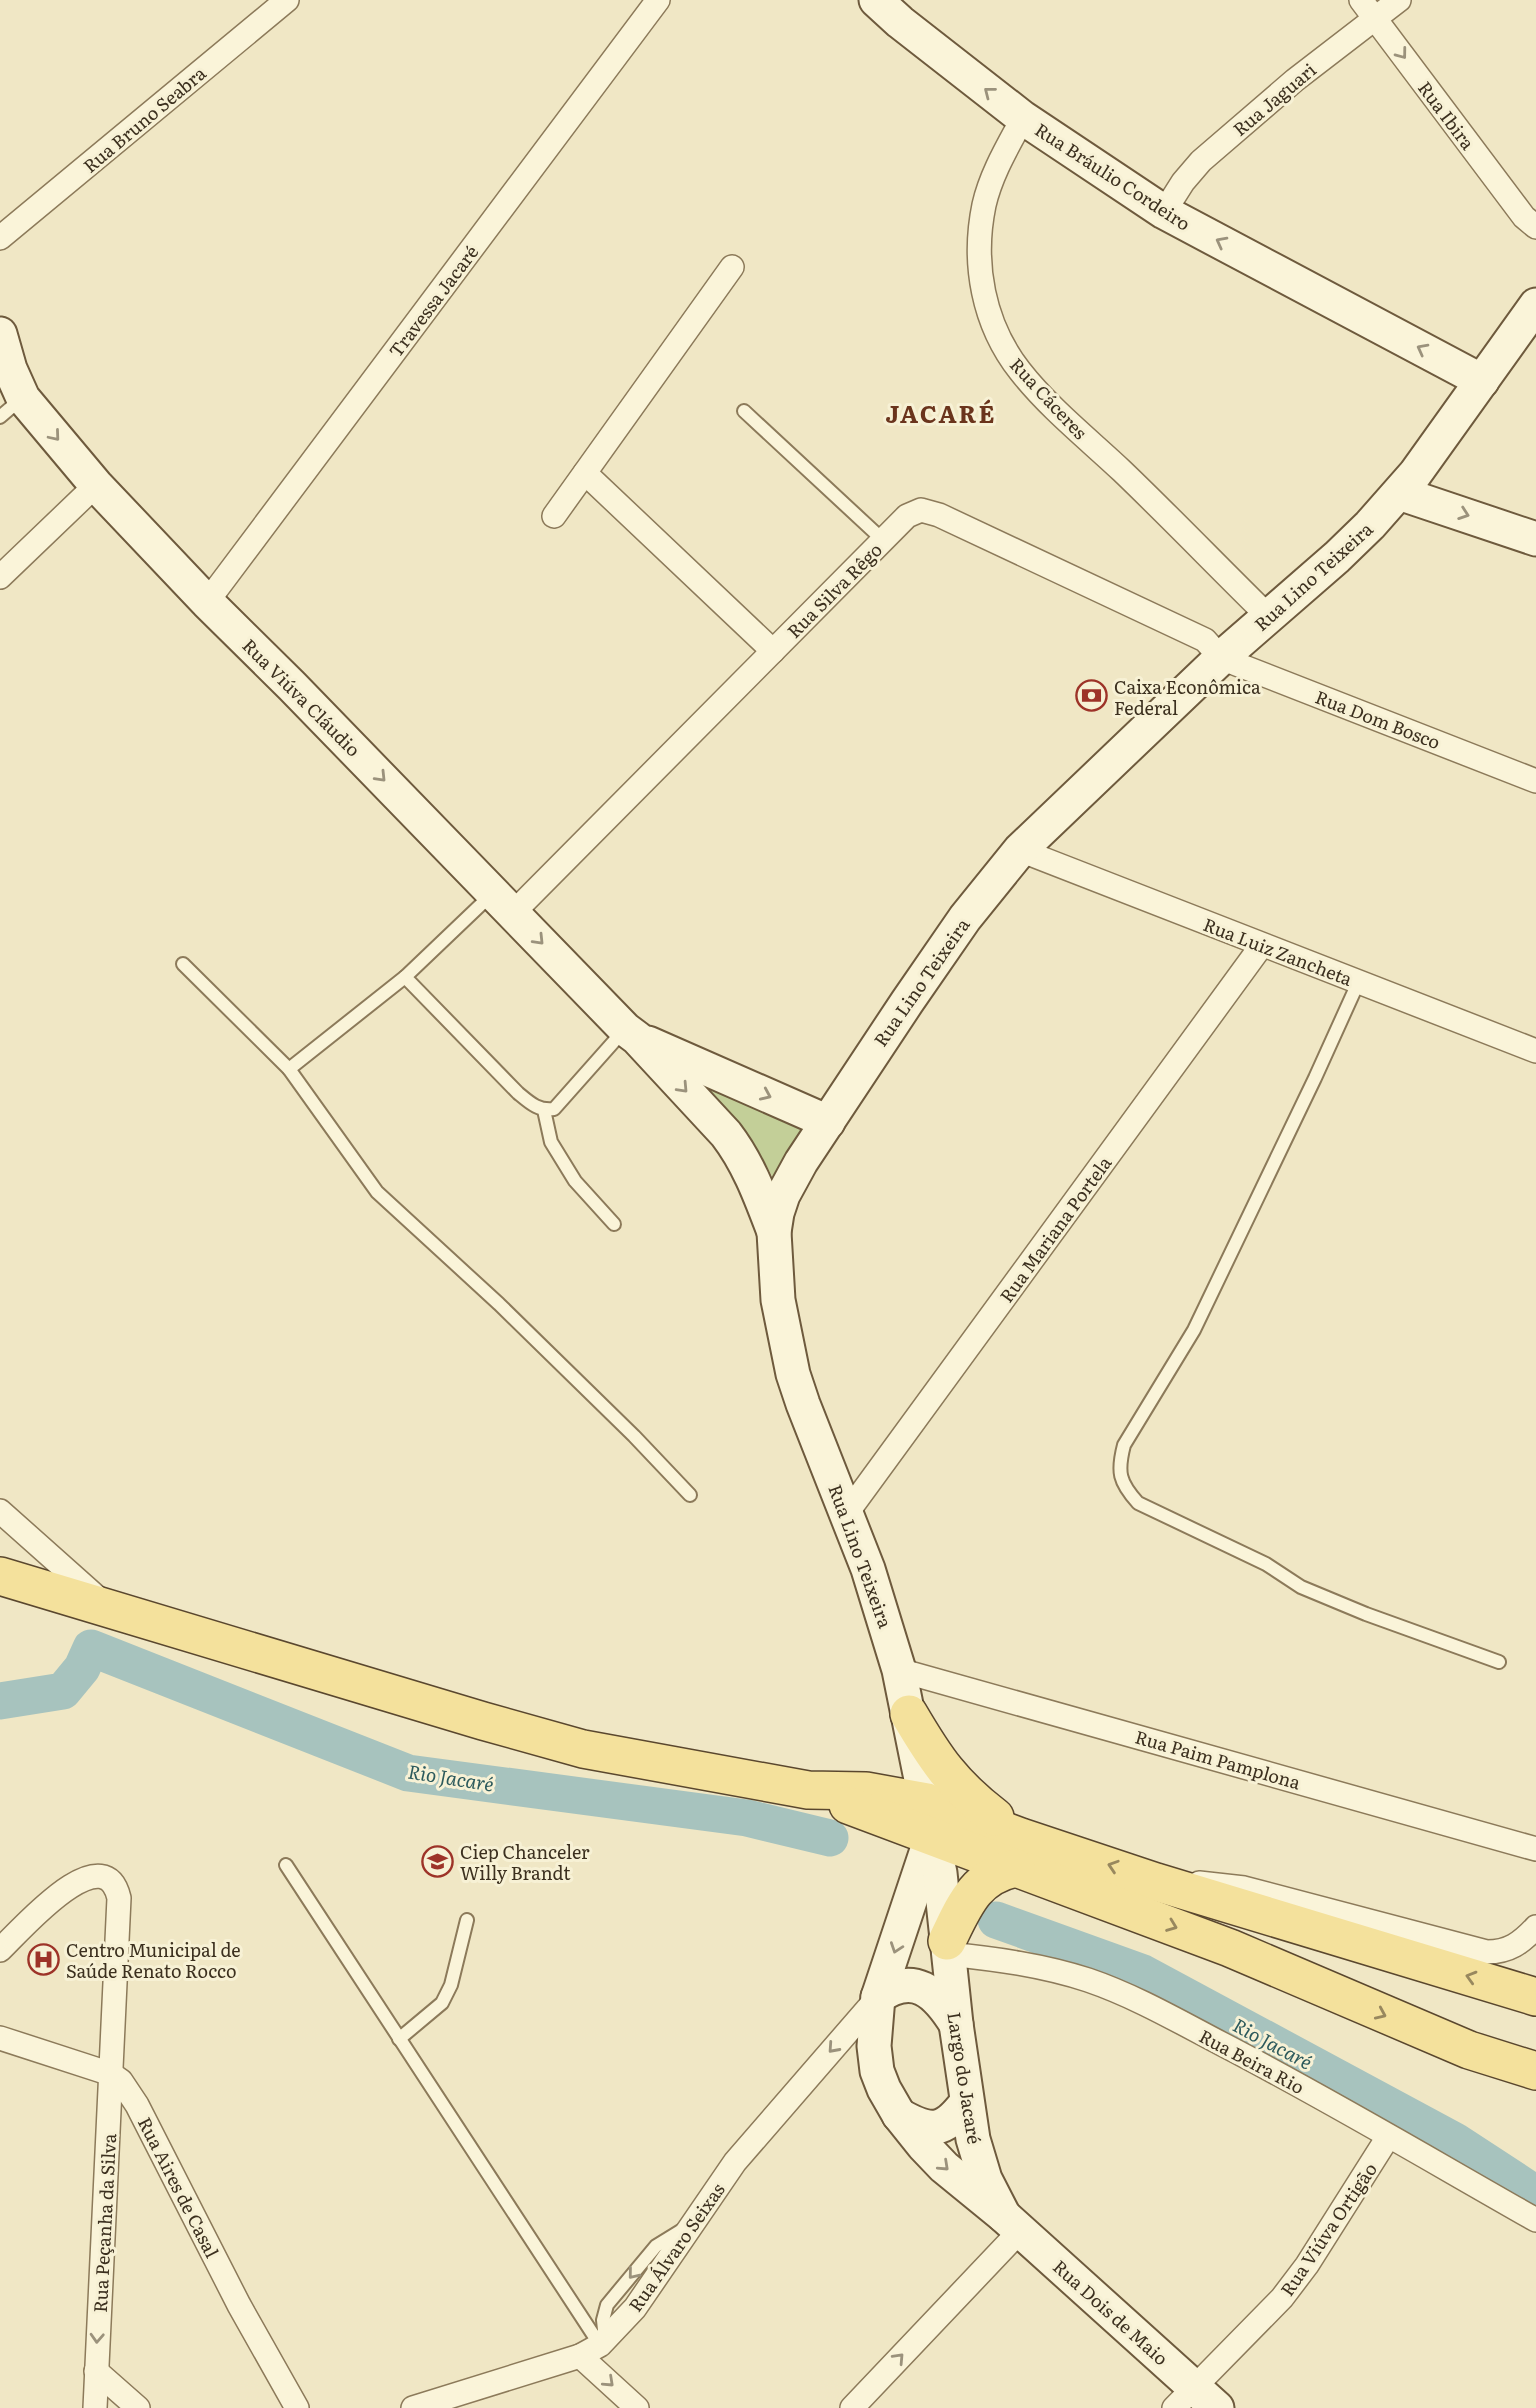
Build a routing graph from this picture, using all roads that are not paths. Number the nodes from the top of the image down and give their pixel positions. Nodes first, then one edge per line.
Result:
1 (287, 0) edge
2 (658, 0) edge
3 (876, 0) edge
4 (1361, 0) edge
5 (1399, 0) edge
6 (1375, 18) junction
7 (1023, 118) junction
8 (1164, 212) junction
9 (1536, 227) edge
10 (0, 238) edge
11 (732, 267) dead end
12 (1536, 305) edge
13 (0, 334) edge
14 (1482, 381) junction
15 (8, 389) edge
16 (744, 411) dead end
17 (585, 473) junction
18 (96, 485) junction
19 (1399, 493) junction
20 (554, 516) dead end
21 (1536, 539) edge
22 (883, 540) junction
23 (0, 577) edge
24 (207, 602) junction
25 (1269, 617) junction
26 (773, 651) junction
27 (1221, 658) junction
28 (1536, 781) edge
29 (1020, 850) junction
30 (503, 903) junction
31 (1262, 945) junction
32 (183, 964) dead end
33 (405, 977) junction
34 (1358, 983) junction
35 (631, 1034) junction
36 (1536, 1051) edge
37 (289, 1069) junction
38 (544, 1110) junction
39 (828, 1122) junction
40 (614, 1224) dead end
41 (774, 1232) junction
42 (690, 1495) dead end
43 (0, 1511) edge
44 (847, 1513) junction
45 (0, 1576) edge
46 (106, 1608) junction
47 (1499, 1662) dead end
48 (899, 1670) junction
49 (909, 1714) junction
50 (930, 1819) junction
51 (1536, 1849) edge
52 (1018, 1852) junction
53 (286, 1865) dead end
54 (1156, 1882) junction
55 (467, 1920) dead end
56 (1536, 1927) edge
57 (948, 1947) junction
58 (0, 1950) edge
59 (878, 1997) junction
60 (1536, 1997) edge
61 (956, 2024) junction
62 (0, 2038) edge
63 (399, 2039) junction
64 (1536, 2071) edge
65 (111, 2074) junction
66 (966, 2103) junction
67 (900, 2115) junction
68 (1388, 2137) junction
69 (1536, 2220) edge
70 (1012, 2223) junction
71 (595, 2347) junction
72 (96, 2371) junction
73 (1195, 2401) edge
74 (95, 2408) edge
75 (138, 2408) edge
76 (297, 2408) edge
77 (413, 2408) edge
78 (637, 2408) edge
79 (852, 2408) edge

1 - 10 street, Rua Bruno Seabra
2 - 24 street, Travessa Jacaré
7 -> 3 street, Rua Bráulio Cordeiro
4 - 6 street, Rua Ibira
5 - 6 street, Rua Jaguari
6 - 8 street, Rua Jaguari
6 -> 9 street, Rua Ibira
7 - 8 street, Rua Bráulio Cordeiro
7 - 25 street, Rua Cáceres
14 -> 8 street, Rua Bráulio Cordeiro
11 - 17 street
12 - 14 street, Rua Lino Teixeira
13 - 15 street, Rua Viúva Cláudio
14 - 19 street, Rua Lino Teixeira
15 -> 18 street, Rua Viúva Cláudio
16 - 22 lane
17 - 20 street
17 - 26 street
18 - 23 street
18 - 24 street, Rua Viúva Cláudio
19 -> 21 street
19 - 25 street, Rua Lino Teixeira
22 - 26 street, Rua Silva Rêgo
22 - 27 street, Rua Silva Rêgo
24 -> 30 street, Rua Viúva Cláudio
25 - 27 street, Rua Lino Teixeira
26 - 30 street, Rua Silva Rêgo
27 - 28 street, Rua Dom Bosco
27 - 29 street, Rua Lino Teixeira
29 - 31 street, Rua Luiz Zancheta
29 - 39 street, Rua Lino Teixeira
30 - 33 lane
30 -> 35 street, Rua Viúva Cláudio
31 - 34 street, Rua Luiz Zancheta
31 - 44 street, Rua Mariana Portela
32 - 37 lane
33 - 37 lane
33 - 38 lane
34 - 36 street, Rua Luiz Zancheta
34 - 47 lane
35 - 38 lane
35 -> 39 street
35 -> 41 street, Rua Viúva Cláudio
37 - 42 lane
38 - 40 lane
39 - 41 street, Rua Lino Teixeira
41 - 44 street, Rua Lino Teixeira
43 - 46 street
44 - 48 street, Rua Lino Teixeira
45 - 46 main road
46 - 50 main road
48 - 49 street, Rua Lino Teixeira
48 - 51 street, Rua Paim Pamplona
49 - 50 street, Rua Lino Teixeira
49 - 52 main road
50 - 52 main road
50 - 57 street, Largo do Jacaré
50 -> 59 street
54 -> 52 main road
52 - 57 main road
52 -> 64 main road
53 - 63 lane
54 - 56 street
60 -> 54 main road
55 - 63 lane
57 - 61 street, Largo do Jacaré
57 - 68 street, Rua Beira Rio
58 - 65 street, Rua Peçanha da Silva
59 - 61 street
59 - 67 street
59 -> 71 street, Rua Álvaro Seixas
61 - 66 street, Largo do Jacaré
62 - 65 street
63 - 71 lane
65 -> 72 street, Rua Peçanha da Silva
65 - 76 street, Rua Aires de Casal
66 - 67 street
66 - 70 street, Largo do Jacaré
67 -> 70 street
68 - 69 street, Rua Beira Rio
68 - 73 street, Rua Viúva Ortigão
70 - 73 street, Rua Dois de Maio
79 -> 70 street
71 - 77 street, Rua Álvaro Seixas
71 -> 78 street
72 - 74 street, Rua Peçanha da Silva
72 - 75 street

